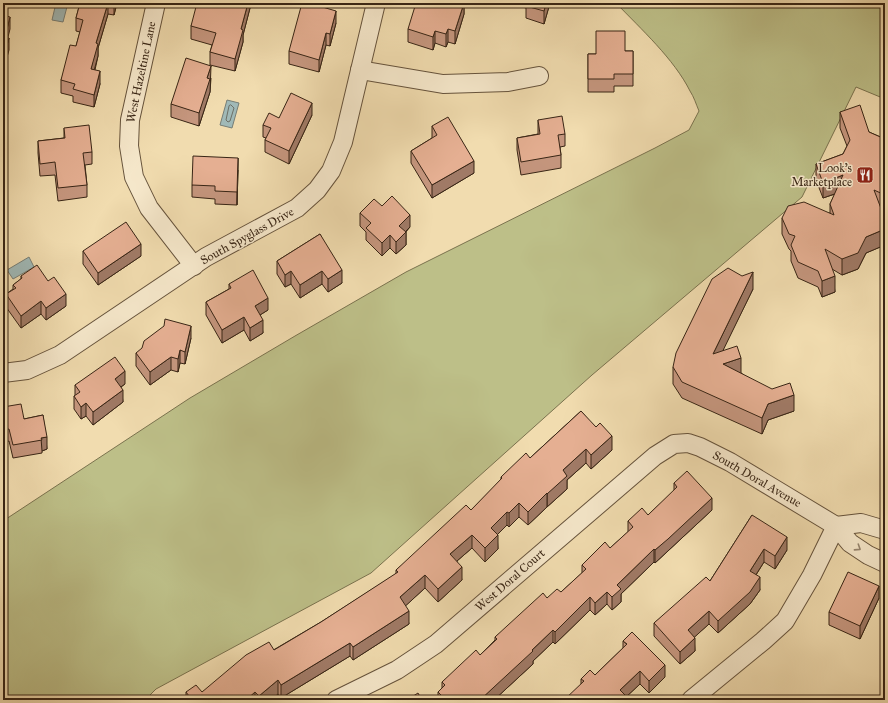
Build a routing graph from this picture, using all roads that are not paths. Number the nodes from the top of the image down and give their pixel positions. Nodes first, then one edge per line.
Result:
1 (156, 3) edge
2 (376, 3) edge
3 (360, 70) junction
4 (539, 76) dead end
5 (194, 266) junction
6 (3, 373) edge
7 (674, 444) joint
8 (836, 526) junction
9 (885, 530) edge
10 (885, 564) edge
11 (336, 700) edge
12 (691, 700) edge

1 - 5 street, West Hazeltine Lane
2 - 3 street, South Spyglass Drive
3 - 4 street
3 - 5 street, South Spyglass Drive
5 - 6 street, South Spyglass Drive
7 - 8 street, South Doral Avenue
7 - 11 street, West Doral Court
8 - 9 street
8 -> 10 street, South Doral Avenue
8 - 12 street

